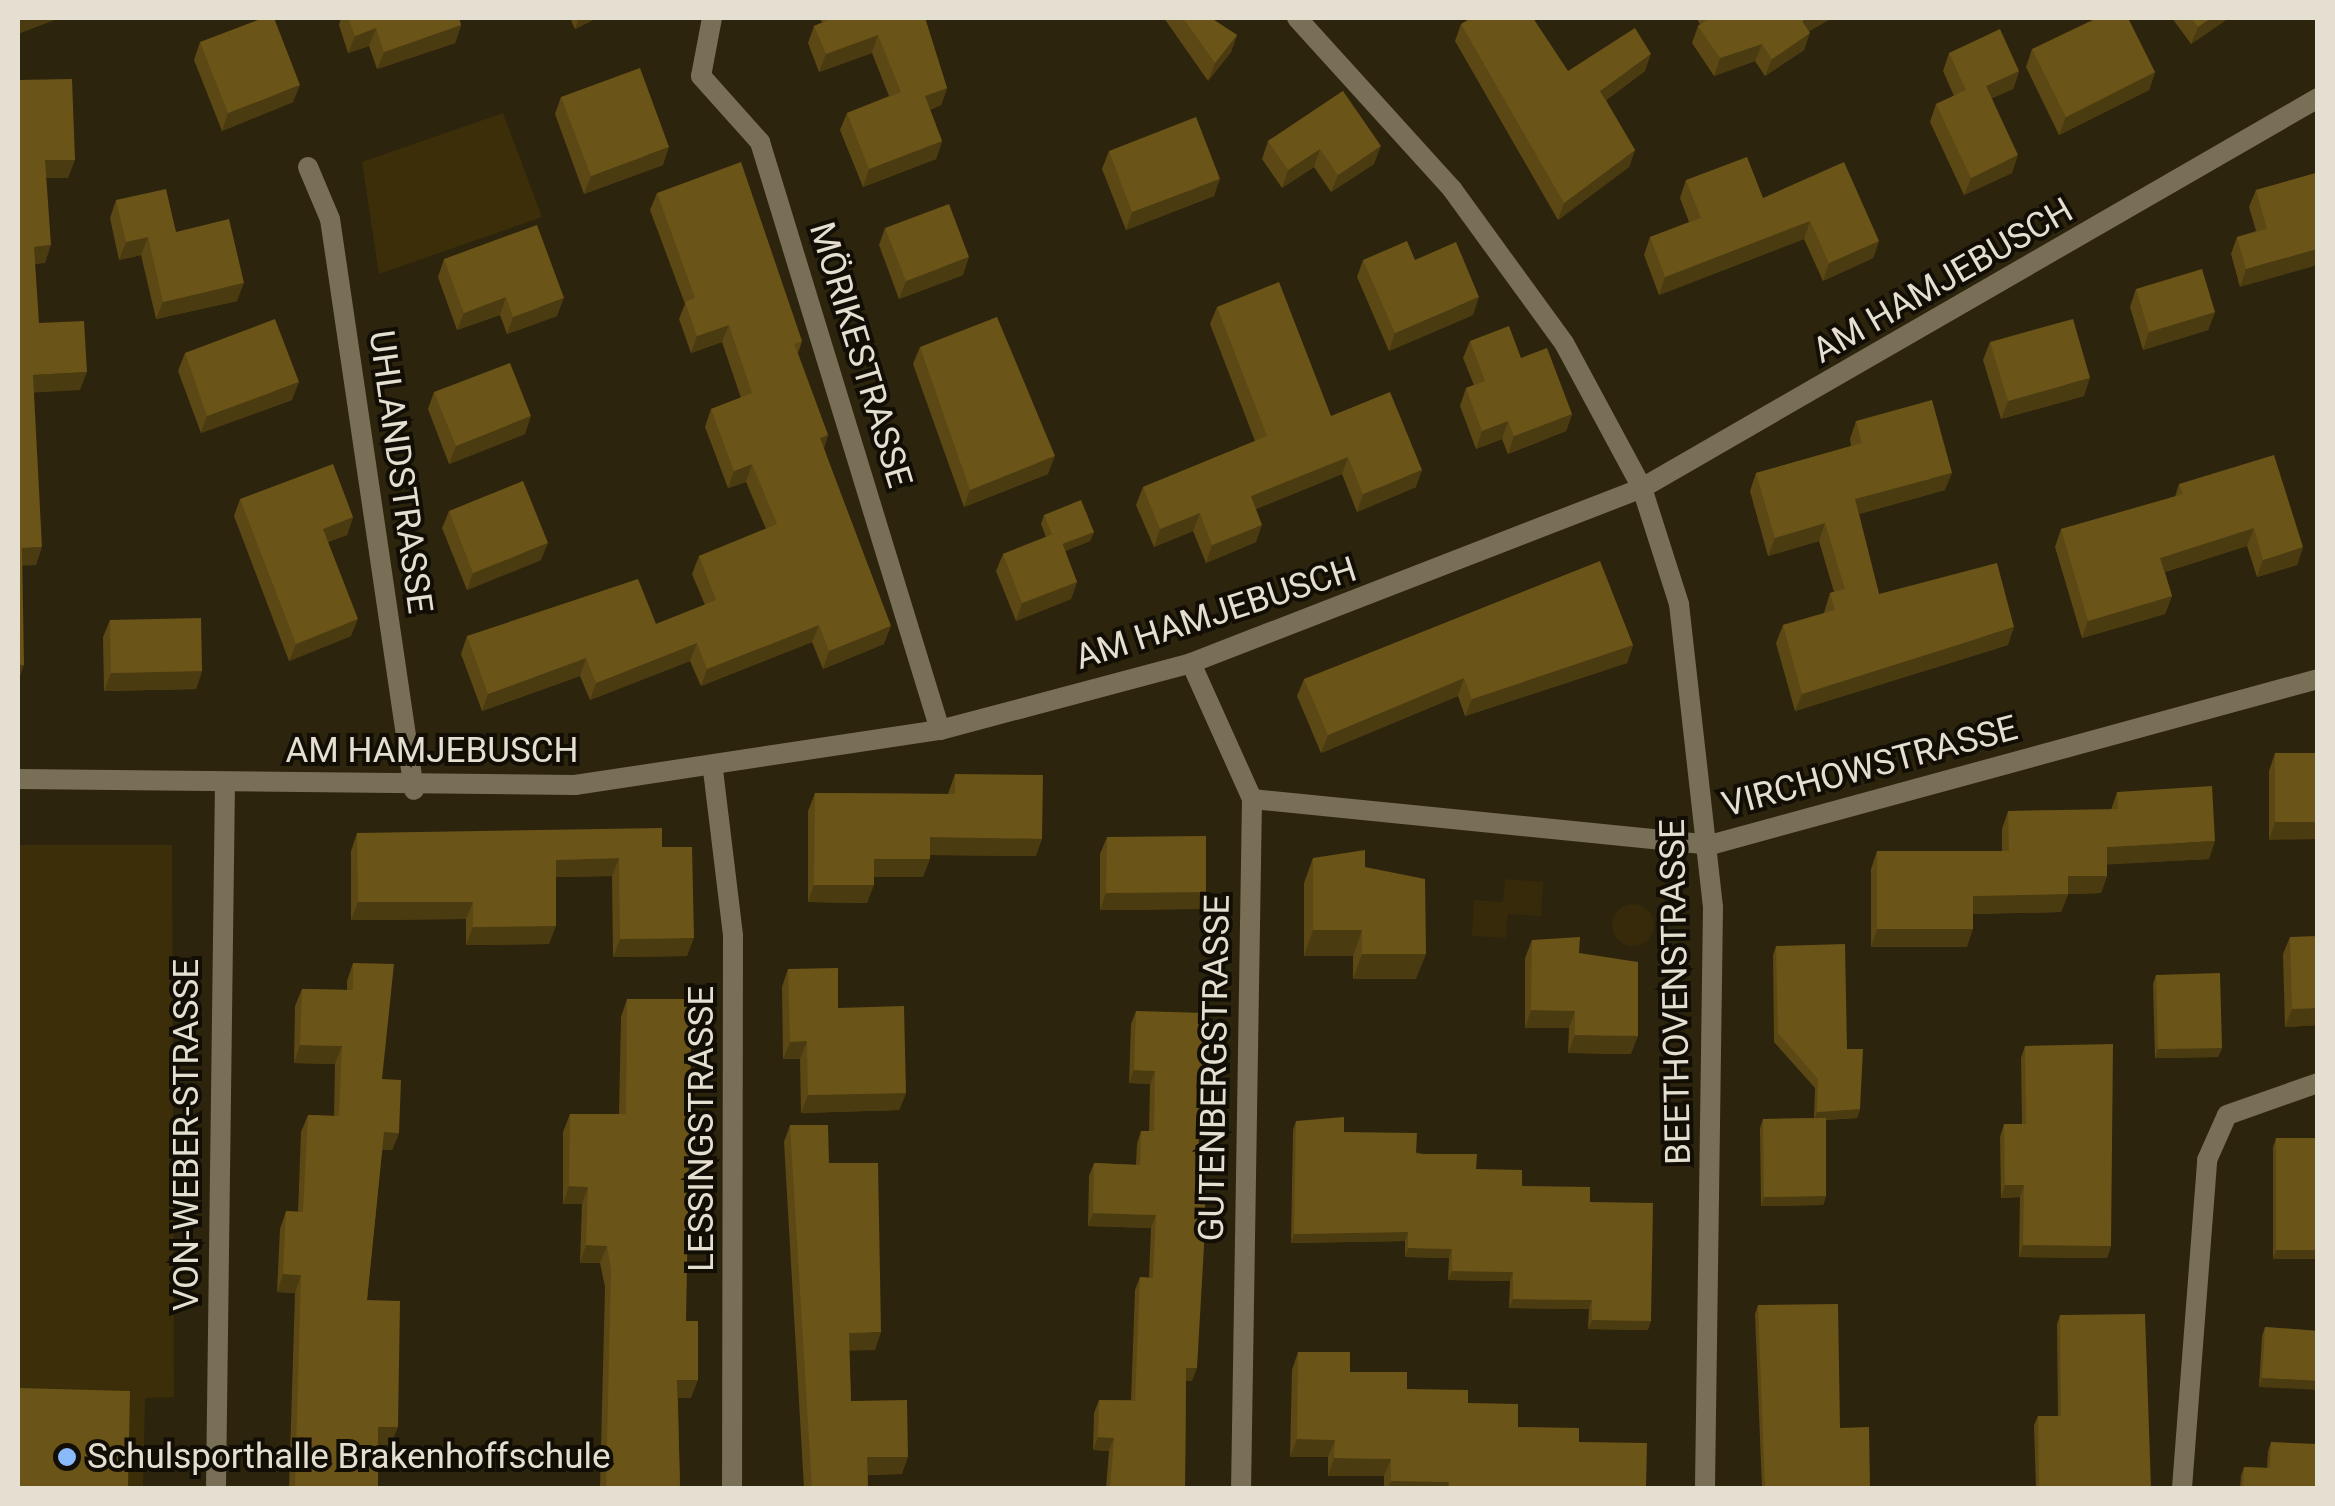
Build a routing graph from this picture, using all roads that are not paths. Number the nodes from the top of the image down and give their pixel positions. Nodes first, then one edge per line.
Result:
1 (712, 18) edge
2 (1298, 18) edge
3 (2318, 98) edge
4 (308, 167) dead end
5 (1642, 488) junction
6 (1192, 662) junction
7 (2318, 679) edge
8 (940, 730) junction
9 (713, 770) junction
10 (18, 779) edge
11 (225, 783) junction
12 (414, 790) junction
13 (1252, 799) junction
14 (1710, 845) junction
15 (2318, 1083) edge
16 (216, 1488) edge
17 (732, 1488) edge
18 (1241, 1488) edge
19 (1705, 1488) edge
20 (2182, 1488) edge

1 - 8 street, MÖRIKESTRASSE
2 - 5 street, BEETHOVENSTRASSE
3 - 5 street, AM HAMJEBUSCH
4 - 12 street, UHLANDSTRASSE
5 - 6 street, AM HAMJEBUSCH
5 - 14 street, BEETHOVENSTRASSE
6 - 8 street, AM HAMJEBUSCH
6 - 13 street, GUTENBERGSTRASSE
7 - 14 street, VIRCHOWSTRASSE
8 - 9 street, AM HAMJEBUSCH
9 - 12 street, AM HAMJEBUSCH
9 - 17 street, LESSINGSTRASSE
10 - 11 street, AM HAMJEBUSCH
11 - 12 street, AM HAMJEBUSCH
11 - 16 street, VON-WEBER-STRASSE
13 - 14 street, VIRCHOWSTRASSE
13 - 18 street, GUTENBERGSTRASSE
14 - 19 street, BEETHOVENSTRASSE
15 - 20 street

